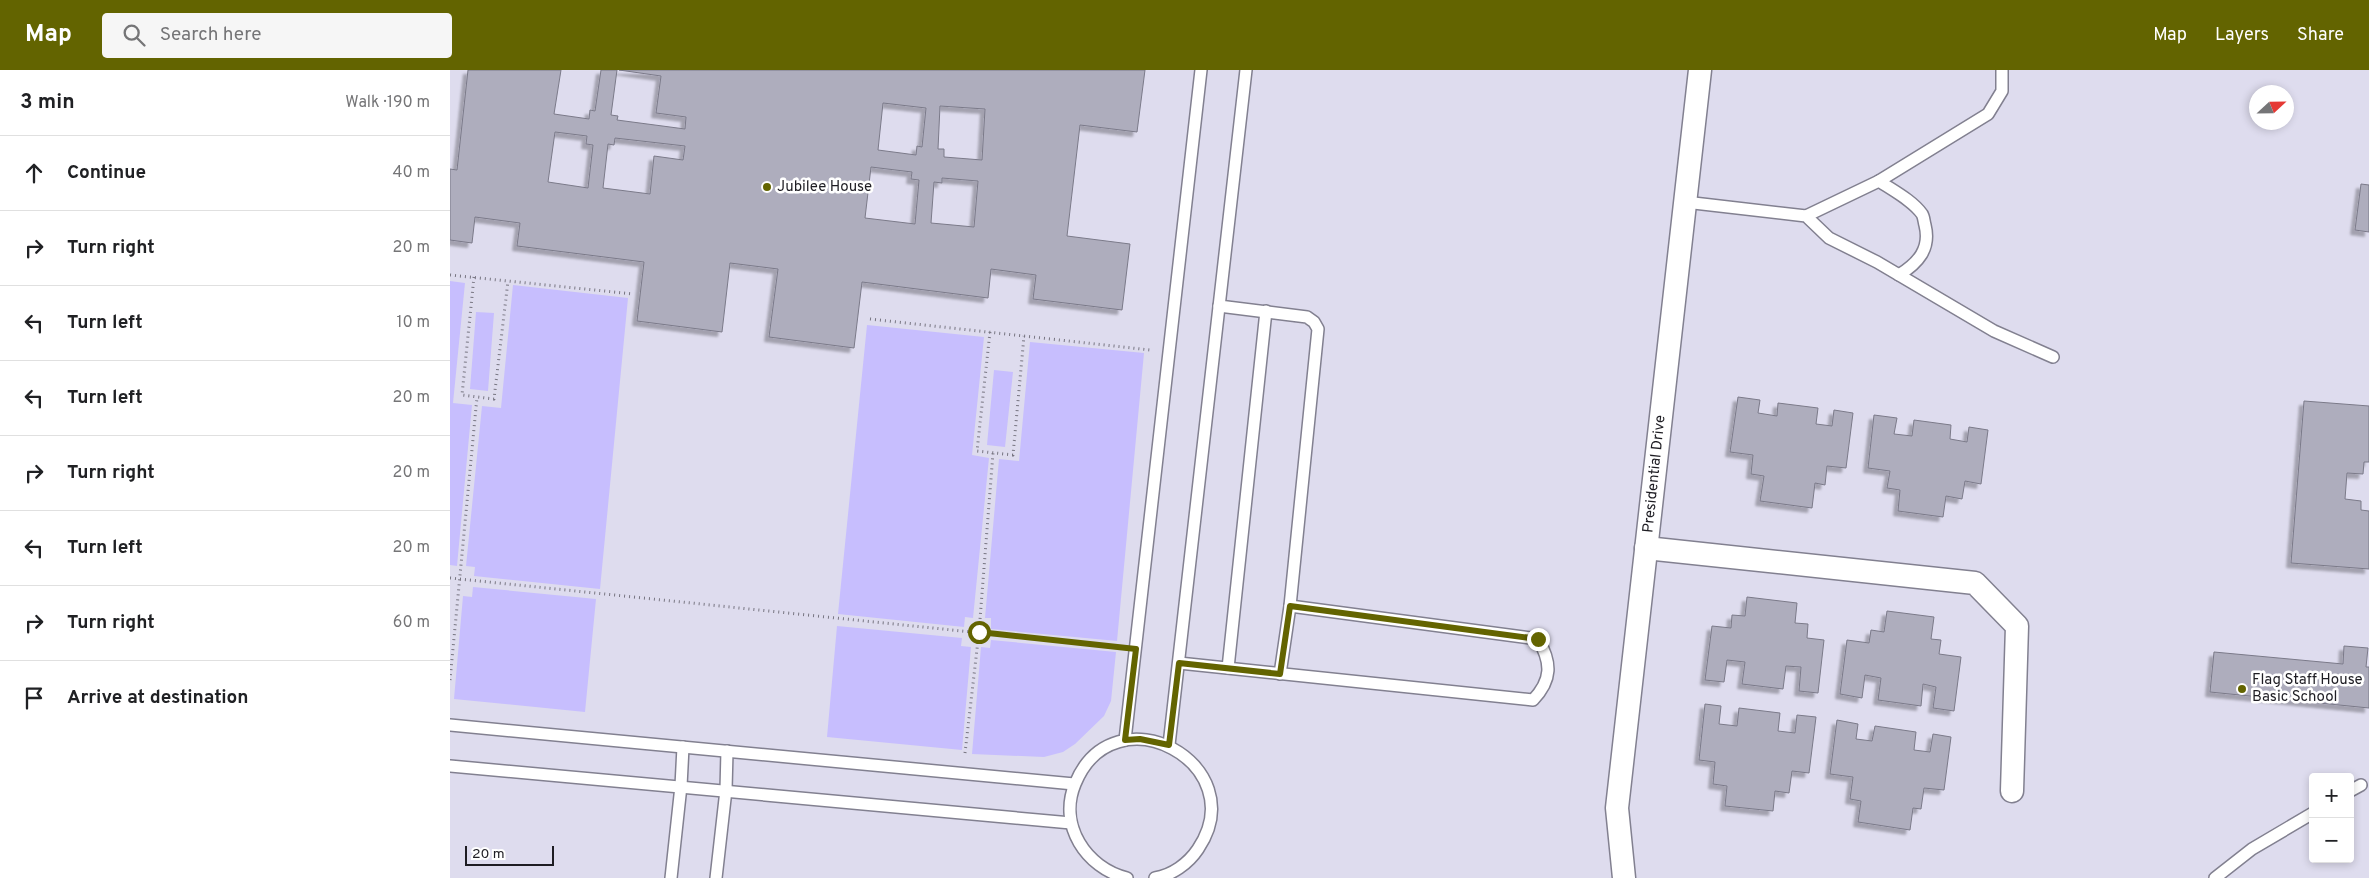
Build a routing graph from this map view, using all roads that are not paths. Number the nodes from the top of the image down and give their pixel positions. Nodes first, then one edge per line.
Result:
1 (1201, 70) edge
2 (1246, 70) edge
3 (1700, 70) edge
4 (2002, 70) edge
5 (1879, 181) junction
6 (1685, 202) junction
7 (1806, 216) junction
8 (1899, 275) junction
9 (1219, 306) junction
10 (1266, 311) junction
11 (2053, 357) dead end
12 (1646, 548) junction
13 (1290, 606) junction
14 (1179, 663) junction
15 (1228, 668) junction
16 (1280, 674) junction
17 (450, 725) edge
18 (1125, 740) junction
19 (1169, 745) junction
20 (683, 747) junction
21 (727, 752) junction
22 (450, 766) edge
23 (1074, 784) junction
24 (2361, 785) dead end
25 (681, 786) junction
26 (2354, 789) edge
27 (726, 790) junction
28 (2012, 791) dead end
29 (2309, 815) edge
30 (1071, 823) junction
31 (671, 878) edge
32 (716, 878) edge
33 (1127, 878) edge
34 (1155, 878) edge
35 (1624, 878) edge
36 (2214, 878) edge

1 - 18 lane
2 - 9 lane
3 - 6 street, Presidential Drive
4 - 5 lane
5 - 7 lane
5 - 8 lane
6 - 7 lane
6 - 12 street, Presidential Drive
7 - 8 lane
8 - 11 lane
9 - 10 lane
9 - 14 lane
10 - 13 lane
10 - 15 lane
12 - 28 street
12 - 35 street, Presidential Drive
13 - 16 lane
13 - 16 lane
14 - 15 lane
14 - 19 lane
15 - 16 lane
17 - 20 lane
18 - 19 lane
18 - 23 lane
19 - 34 lane
20 - 21 lane
20 - 25 lane
21 - 23 lane
21 - 27 lane
22 - 25 lane
23 - 30 lane
24 - 26 lane
25 - 27 lane
25 - 31 lane
27 - 30 lane
27 - 32 lane
29 - 36 lane
30 - 33 lane

